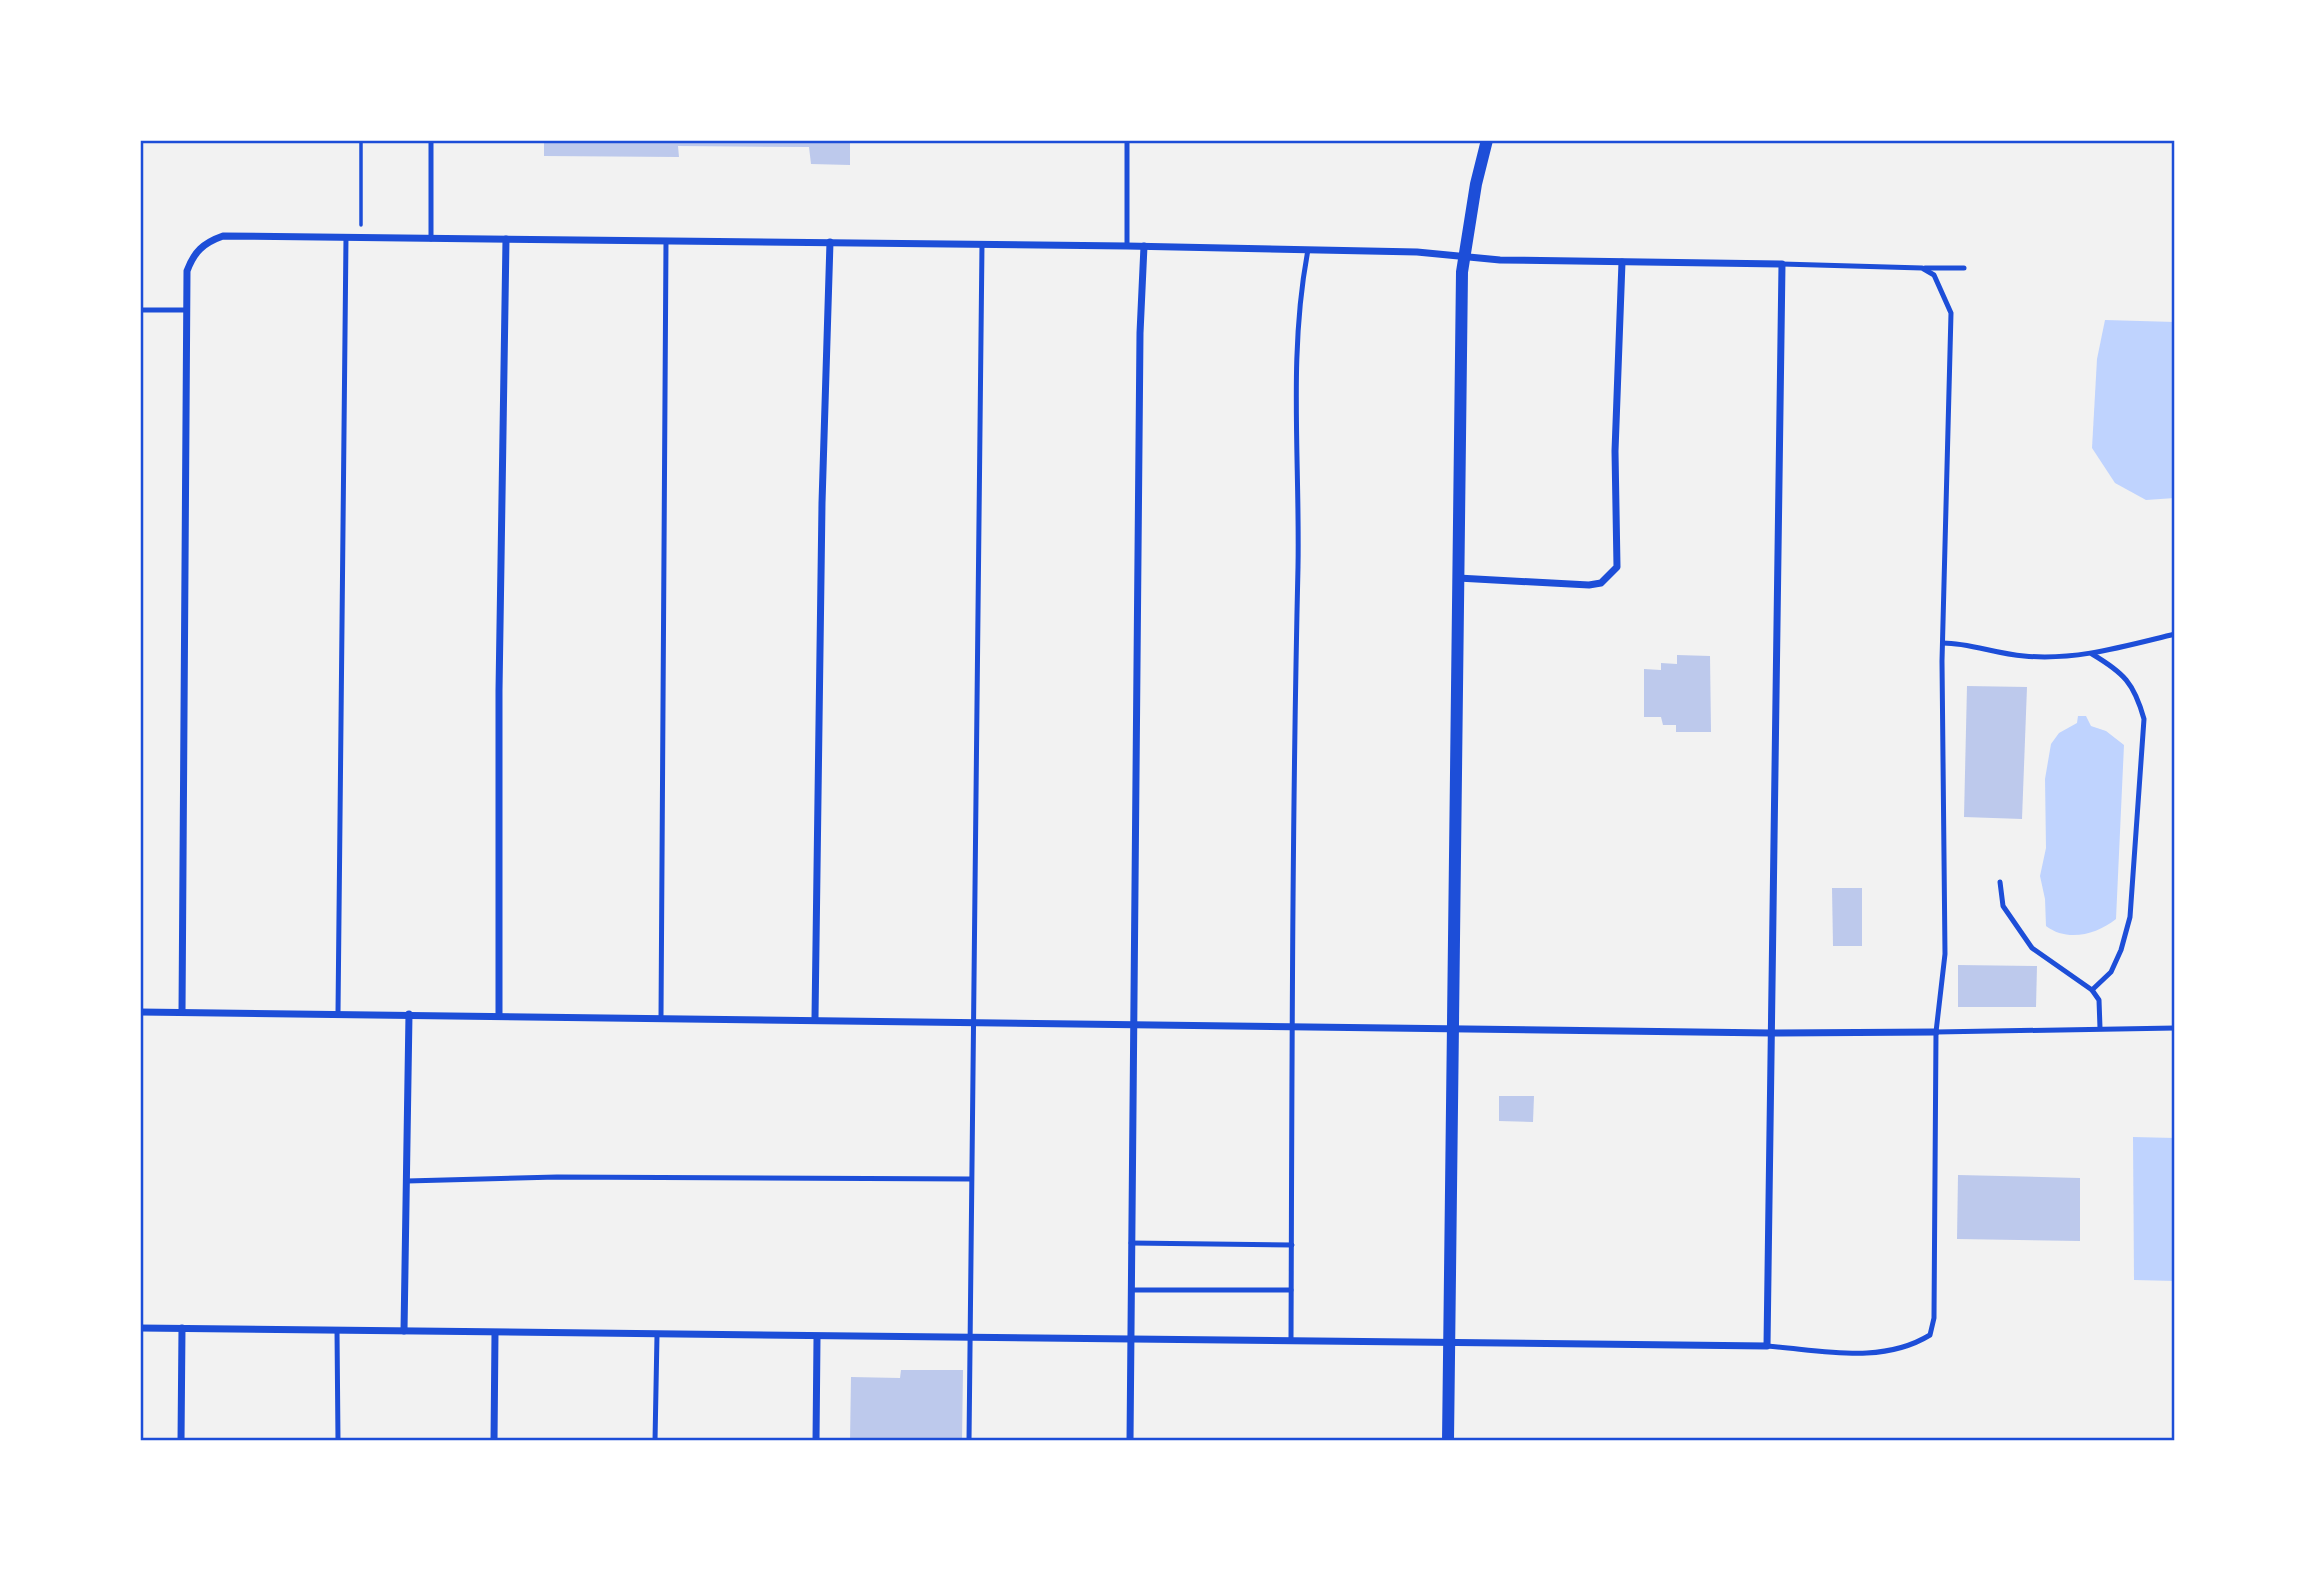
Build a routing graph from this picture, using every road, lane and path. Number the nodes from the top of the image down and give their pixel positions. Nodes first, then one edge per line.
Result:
1 (361, 140) edge
2 (430, 140) edge
3 (1127, 140) edge
4 (1487, 140) edge
5 (346, 237) junction
6 (360, 237) junction
7 (431, 239) junction
8 (506, 239) junction
9 (666, 241) junction
10 (830, 242) junction
11 (982, 244) junction
12 (1127, 246) junction
13 (1144, 246) junction
14 (1308, 250) junction
15 (1464, 257) junction
16 (1622, 262) junction
17 (1782, 264) junction
18 (1922, 268) junction
19 (1964, 268) dead end
20 (140, 310) edge
21 (187, 310) junction
22 (1458, 578) junction
23 (2175, 634) edge
24 (1942, 643) junction
25 (2092, 654) junction
26 (2000, 882) dead end
27 (2092, 990) junction
28 (140, 1012) edge
29 (182, 1012) junction
30 (338, 1013) junction
31 (409, 1014) junction
32 (499, 1015) junction
33 (661, 1017) junction
34 (815, 1018) junction
35 (972, 1021) junction
36 (1134, 1024) junction
37 (1293, 1026) junction
38 (1452, 1028) junction
39 (2100, 1028) junction
40 (2175, 1028) edge
41 (1936, 1032) junction
42 (1771, 1033) junction
43 (971, 1180) junction
44 (407, 1181) junction
45 (1131, 1243) junction
46 (1292, 1245) junction
47 (1131, 1290) junction
48 (1291, 1290) junction
49 (140, 1328) edge
50 (182, 1328) junction
51 (337, 1330) junction
52 (404, 1331) junction
53 (495, 1333) junction
54 (657, 1335) junction
55 (817, 1338) junction
56 (969, 1339) junction
57 (1130, 1341) junction
58 (1291, 1343) junction
59 (1449, 1344) junction
60 (1767, 1346) junction
61 (181, 1441) edge
62 (338, 1441) edge
63 (494, 1441) edge
64 (655, 1441) edge
65 (816, 1441) edge
66 (969, 1441) edge
67 (1129, 1441) edge
68 (1448, 1441) edge

1 - 6 path
2 - 7 lane
3 - 12 lane
4 - 15 street
5 - 6 street
5 - 21 street
5 - 30 lane
6 - 7 street
7 - 8 street
8 - 9 street
8 - 32 street
9 - 10 street
9 - 33 lane
10 - 11 street
10 - 34 street
11 - 12 street
11 - 35 lane
12 - 13 street
13 - 14 street
13 - 36 street
14 - 15 street
14 - 37 lane
15 - 16 street
15 - 22 street
16 - 17 street
16 - 22 street
17 - 18 lane
17 - 42 street
18 - 19 lane
18 - 24 lane
20 - 21 lane
21 - 29 street
22 - 38 street
23 - 25 lane
24 - 25 lane
24 - 41 lane
25 - 27 lane
26 - 27 lane
27 - 39 lane
28 - 29 street
29 - 30 street
30 - 31 street
31 - 32 street
31 - 44 street
32 - 33 street
33 - 34 street
34 - 35 street
35 - 36 street
35 - 43 lane
36 - 37 street
36 - 45 street
37 - 38 street
37 - 46 lane
38 - 42 street
38 - 59 street
39 - 40 lane
39 - 41 lane
41 - 42 street
41 - 60 lane
42 - 60 street
43 - 44 lane
43 - 56 lane
44 - 52 street
45 - 46 lane
45 - 47 street
46 - 48 lane
47 - 48 lane
47 - 57 street
48 - 58 lane
49 - 50 street
50 - 51 street
50 - 61 street
51 - 52 street
51 - 62 lane
52 - 53 street
53 - 54 street
53 - 63 street
54 - 55 street
54 - 64 lane
55 - 56 street
55 - 65 street
56 - 57 street
56 - 66 lane
57 - 58 street
57 - 67 street
58 - 59 street
59 - 60 street
59 - 68 street

